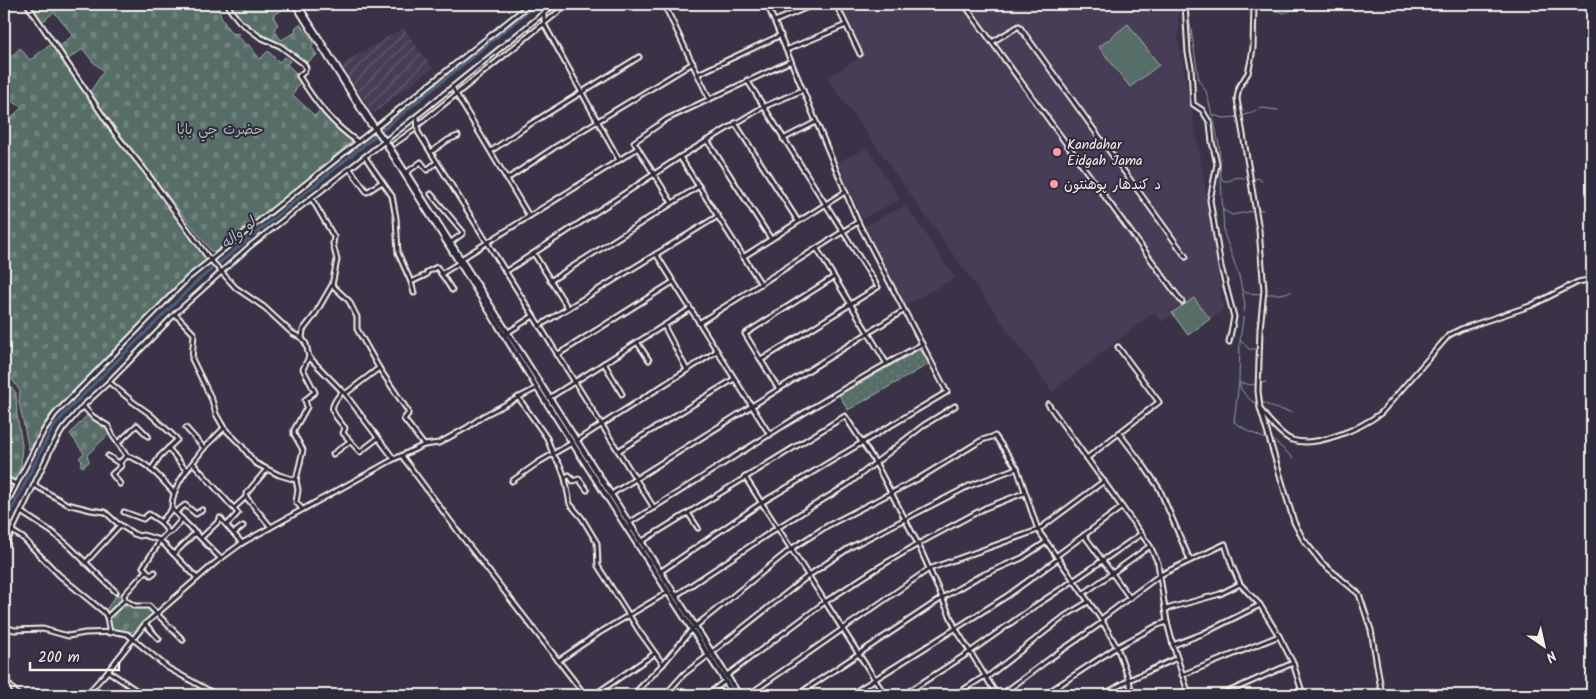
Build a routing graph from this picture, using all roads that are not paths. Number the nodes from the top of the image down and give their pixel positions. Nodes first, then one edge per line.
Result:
1 (27, 4) edge
2 (228, 4) edge
3 (296, 4) edge
4 (530, 4) edge
5 (555, 4) edge
6 (571, 4) edge
7 (664, 4) edge
8 (768, 4) edge
9 (815, 4) edge
10 (836, 4) edge
11 (964, 4) edge
12 (1185, 4) edge
13 (1254, 4) edge
14 (544, 12) junction
15 (532, 21) junction
16 (775, 21) junction
17 (544, 24) junction
18 (846, 25) junction
19 (780, 35) junction
20 (992, 42) junction
21 (786, 50) junction
22 (860, 54) dead end
23 (639, 57) dead end
24 (791, 61) junction
25 (694, 63) junction
26 (698, 74) junction
27 (747, 80) junction
28 (452, 86) junction
29 (803, 90) junction
30 (581, 92) junction
31 (457, 94) junction
32 (709, 98) junction
33 (763, 106) junction
34 (417, 115) junction
35 (597, 122) junction
36 (816, 122) junction
37 (735, 124) junction
38 (417, 126) junction
39 (403, 127) junction
40 (376, 129) junction
41 (414, 130) junction
42 (418, 132) junction
43 (458, 136) dead end
44 (783, 139) junction
45 (707, 140) junction
46 (385, 141) junction
47 (358, 142) junction
48 (394, 144) dead end
49 (638, 148) junction
50 (491, 151) junction
51 (431, 152) junction
52 (365, 157) junction
53 (680, 157) junction
54 (619, 160) junction
55 (437, 162) junction
56 (350, 169) junction
57 (406, 173) junction
58 (654, 174) junction
59 (507, 178) junction
60 (382, 182) junction
61 (699, 186) junction
62 (845, 192) junction
63 (430, 194) dead end
64 (312, 199) junction
65 (672, 203) junction
66 (825, 204) junction
67 (529, 216) junction
68 (718, 216) junction
69 (798, 221) junction
70 (858, 222) junction
71 (843, 232) junction
72 (771, 239) junction
73 (450, 243) junction
74 (486, 243) junction
75 (817, 249) junction
76 (534, 254) junction
77 (656, 254) junction
78 (743, 257) junction
79 (1186, 257) dead end
80 (212, 261) junction
81 (459, 261) junction
82 (221, 272) junction
83 (505, 272) junction
84 (441, 274) junction
85 (834, 277) junction
86 (550, 281) junction
87 (1592, 281) edge
88 (411, 282) junction
89 (673, 282) junction
90 (761, 284) junction
91 (332, 285) junction
92 (452, 290) dead end
93 (414, 293) dead end
94 (1182, 302) dead end
95 (851, 304) junction
96 (568, 308) junction
97 (690, 309) junction
98 (903, 311) junction
99 (175, 314) junction
100 (533, 316) junction
101 (699, 323) junction
102 (539, 326) junction
103 (664, 326) junction
104 (868, 332) junction
105 (505, 334) junction
106 (302, 338) junction
107 (637, 342) junction
108 (1229, 342) dead end
109 (922, 344) junction
110 (1118, 348) dead end
111 (717, 351) junction
112 (557, 355) junction
113 (309, 357) junction
114 (649, 360) dead end
115 (761, 360) junction
116 (604, 363) junction
117 (887, 364) junction
118 (379, 368) junction
119 (687, 370) junction
120 (734, 379) junction
121 (109, 382) junction
122 (574, 382) junction
123 (537, 388) junction
124 (778, 388) junction
125 (343, 393) junction
126 (622, 394) dead end
127 (518, 397) junction
128 (549, 398) junction
129 (1048, 404) dead end
130 (752, 405) junction
131 (83, 406) junction
132 (955, 406) dead end
133 (1260, 408) junction
134 (601, 424) junction
135 (186, 428) dead end
136 (224, 428) junction
137 (1119, 433) junction
138 (770, 435) junction
139 (148, 436) dead end
140 (378, 438) junction
141 (349, 442) junction
142 (574, 442) junction
143 (118, 443) junction
144 (863, 443) junction
145 (424, 446) junction
146 (168, 448) junction
147 (204, 448) junction
148 (618, 451) junction
149 (333, 454) dead end
150 (553, 454) junction
151 (108, 456) dead end
152 (127, 456) junction
153 (402, 456) junction
154 (1087, 458) junction
155 (394, 459) junction
156 (875, 462) junction
157 (120, 463) junction
158 (193, 463) junction
159 (1017, 468) junction
160 (267, 469) junction
161 (151, 470) junction
162 (186, 470) junction
163 (745, 477) junction
164 (4, 478) edge
165 (565, 478) junction
166 (635, 478) junction
167 (296, 480) junction
168 (512, 481) dead end
169 (1104, 481) junction
170 (16, 484) junction
171 (120, 484) dead end
172 (34, 485) junction
173 (587, 490) dead end
174 (174, 493) junction
175 (891, 493) junction
176 (1024, 493) junction
177 (610, 495) junction
178 (246, 497) junction
179 (761, 503) junction
180 (1122, 507) junction
181 (234, 508) junction
182 (654, 508) junction
183 (4, 509) edge
184 (172, 509) junction
185 (302, 509) junction
186 (202, 510) dead end
187 (21, 512) junction
188 (124, 512) dead end
189 (176, 512) junction
190 (688, 513) junction
191 (182, 519) junction
192 (905, 520) junction
193 (161, 522) junction
194 (629, 523) junction
195 (120, 525) junction
196 (227, 525) junction
197 (243, 526) dead end
198 (271, 527) junction
199 (698, 528) dead end
200 (777, 528) junction
201 (1038, 530) junction
202 (12, 531) junction
203 (630, 531) junction
204 (168, 532) junction
205 (196, 532) junction
206 (234, 533) junction
207 (1141, 534) junction
208 (1084, 535) junction
209 (201, 538) junction
210 (159, 540) junction
211 (641, 542) junction
212 (1046, 542) junction
213 (242, 543) junction
214 (918, 544) junction
215 (1150, 546) junction
216 (4, 548) edge
217 (791, 549) junction
218 (174, 554) junction
219 (220, 558) junction
220 (1057, 558) junction
221 (1103, 560) junction
222 (1190, 560) junction
223 (85, 563) junction
224 (929, 569) junction
225 (146, 571) junction
226 (155, 572) dead end
227 (660, 572) junction
228 (1112, 573) junction
229 (1160, 575) junction
230 (808, 576) junction
231 (197, 578) junction
232 (1074, 581) junction
233 (1240, 584) junction
234 (116, 592) dead end
235 (668, 592) junction
236 (1083, 594) junction
237 (675, 596) junction
238 (942, 598) junction
239 (1130, 598) junction
240 (125, 600) junction
241 (824, 602) junction
242 (1088, 602) junction
243 (1260, 604) junction
244 (1166, 609) junction
245 (156, 614) junction
246 (629, 615) junction
247 (107, 617) junction
248 (1102, 620) junction
249 (1167, 622) junction
250 (146, 624) junction
251 (4, 626) edge
252 (693, 628) junction
253 (956, 628) junction
254 (842, 629) junction
255 (110, 633) junction
256 (1279, 636) junction
257 (133, 639) junction
258 (159, 639) dead end
259 (183, 640) dead end
260 (1173, 645) junction
261 (1117, 647) junction
262 (970, 652) junction
263 (654, 654) junction
264 (710, 654) junction
265 (858, 654) junction
266 (1177, 658) junction
267 (558, 661) junction
268 (663, 664) junction
269 (1293, 664) junction
270 (108, 671) junction
271 (1182, 675) junction
272 (986, 677) junction
273 (726, 678) junction
274 (4, 679) edge
275 (875, 679) junction
276 (1129, 680) junction
277 (731, 687) junction
278 (1187, 690) junction
279 (18, 695) edge
280 (86, 695) edge
281 (143, 695) edge
282 (217, 695) edge
283 (585, 695) edge
284 (594, 695) edge
285 (633, 695) edge
286 (664, 695) edge
287 (707, 695) edge
288 (734, 695) edge
289 (738, 695) edge
290 (748, 695) edge
291 (797, 695) edge
292 (850, 695) edge
293 (885, 695) edge
294 (903, 695) edge
295 (955, 695) edge
296 (999, 695) edge
297 (1044, 695) edge
298 (1103, 695) edge
299 (1132, 695) edge
300 (1177, 695) edge
301 (1189, 695) edge
302 (1221, 695) edge
303 (1303, 695) edge
304 (1382, 695) edge

1 - 80 street
2 - 47 street
3 - 40 main road
4 - 40 street
5 - 14 street
6 - 17 street
7 - 25 street
8 - 16 street
9 - 16 street
10 - 18 street
11 - 20 street
12 - 108 street
13 - 133 street
14 - 15 street
14 - 17 street
15 - 17 street
15 - 28 street
16 - 19 street
17 - 30 street
17 - 31 street
18 - 21 street
18 - 22 street
19 - 21 street
19 - 26 street
20 - 79 street
20 - 94 street
21 - 24 street
23 - 30 street
24 - 27 street
24 - 29 street
25 - 26 street
25 - 35 street
26 - 32 street
27 - 32 street
27 - 33 street
28 - 31 street
28 - 34 street
29 - 33 street
29 - 36 street
30 - 35 street
30 - 50 street
31 - 38 street
31 - 50 street
32 - 49 street
33 - 37 street
33 - 44 street
34 - 38 street
34 - 39 street
35 - 54 street
35 - 59 street
36 - 44 street
36 - 62 street
37 - 45 street
37 - 69 street
38 - 42 street
39 - 41 street
39 - 46 street
40 - 46 main road
40 - 47 street
41 - 42 street
41 - 48 street
42 - 51 street
43 - 51 street
44 - 66 street
45 - 53 street
45 - 72 street
46 - 52 street
46 - 57 main road
46 - 81 main road
47 - 80 street
49 - 54 street
49 - 58 street
50 - 59 street
51 - 55 street
52 - 56 street
52 - 60 street
53 - 58 street
53 - 61 street
54 - 67 street
55 - 57 street
55 - 74 street
56 - 60 street
56 - 64 street
57 - 73 main road
58 - 65 street
58 - 76 street
59 - 67 street
60 - 88 street
61 - 65 street
61 - 68 street
62 - 66 street
62 - 70 street
63 - 73 street
64 - 82 street
64 - 91 street
65 - 86 street
66 - 69 street
66 - 71 street
67 - 74 street
68 - 77 street
68 - 78 street
69 - 72 street
70 - 71 street
70 - 98 street
71 - 75 street
71 - 95 street
72 - 78 street
73 - 81 main road
74 - 81 street
74 - 83 street
75 - 85 street
75 - 90 street
76 - 83 street
76 - 86 street
77 - 89 street
77 - 96 street
78 - 90 street
80 - 82 street
80 - 170 street
81 - 84 street
81 - 105 main road
82 - 99 street
82 - 106 street
83 - 100 street
84 - 88 street
84 - 92 street
85 - 95 street
85 - 115 street
86 - 96 street
87 - 133 street
88 - 93 street
89 - 97 street
89 - 112 street
90 - 101 street
91 - 106 street
91 - 118 street
95 - 104 street
95 - 115 street
96 - 102 street
97 - 101 street
97 - 103 street
98 - 104 street
98 - 109 street
99 - 121 street
99 - 136 street
100 - 102 street
100 - 105 street
101 - 111 street
102 - 112 street
103 - 107 street
103 - 119 street
104 - 117 street
104 - 124 street
105 - 123 main road
105 - 128 main road
106 - 113 street
107 - 114 street
107 - 116 street
109 - 117 street
109 - 144 street
110 - 137 street
111 - 119 street
111 - 120 street
112 - 122 street
113 - 125 street
113 - 167 street
115 - 124 street
116 - 122 street
116 - 126 street
117 - 138 street
118 - 125 street
118 - 145 street
119 - 134 street
120 - 130 street
120 - 148 street
121 - 131 street
121 - 146 street
122 - 128 street
122 - 134 street
123 - 127 street
123 - 142 main road
124 - 130 street
125 - 140 street
125 - 141 street
127 - 145 street
127 - 150 street
128 - 142 main road
129 - 154 street
130 - 138 street
130 - 166 street
131 - 143 street
131 - 172 street
132 - 156 street
133 - 304 street
134 - 142 street
134 - 148 street
135 - 147 street
136 - 147 street
136 - 160 street
137 - 154 street
137 - 222 street
138 - 182 street
139 - 143 street
140 - 141 street
140 - 155 street
141 - 149 street
142 - 150 street
142 - 177 main road
142 - 203 main road
143 - 152 street
144 - 156 street
144 - 163 street
144 - 179 street
145 - 153 street
146 - 161 street
146 - 162 street
147 - 158 street
148 - 166 street
150 - 165 street
150 - 168 street
151 - 157 street
152 - 157 street
152 - 161 street
153 - 155 street
153 - 267 street
154 - 169 street
155 - 185 street
156 - 175 street
156 - 200 street
157 - 171 street
158 - 162 street
158 - 181 street
159 - 175 street
159 - 176 street
159 - 192 street
160 - 167 street
160 - 178 street
161 - 174 street
162 - 174 street
163 - 179 street
163 - 190 street
164 - 170 street
165 - 173 street
165 - 246 street
166 - 177 street
166 - 182 street
167 - 185 street
169 - 180 street
169 - 201 street
170 - 183 street
172 - 187 street
172 - 195 street
174 - 184 street
175 - 192 street
175 - 217 street
176 - 201 street
176 - 214 street
177 - 194 main road
178 - 181 street
178 - 198 street
179 - 200 street
179 - 227 street
180 - 207 street
180 - 208 street
181 - 196 street
182 - 194 street
184 - 189 street
184 - 193 street
185 - 198 street
186 - 189 street
187 - 202 street
187 - 223 street
188 - 193 street
189 - 191 street
190 - 199 street
190 - 211 street
191 - 204 street
191 - 205 street
192 - 214 street
192 - 230 street
193 - 204 street
194 - 203 main road
195 - 210 street
195 - 223 street
196 - 206 street
196 - 209 street
197 - 206 street
198 - 213 street
200 - 217 street
200 - 237 street
201 - 212 street
201 - 224 street
202 - 216 street
202 - 247 street
203 - 211 main road
203 - 235 main road
204 - 210 street
205 - 209 street
205 - 218 street
206 - 213 street
207 - 215 street
207 - 221 street
208 - 220 street
208 - 221 street
209 - 219 street
210 - 218 street
210 - 225 street
211 - 227 main road
212 - 220 street
212 - 238 street
213 - 219 street
214 - 224 street
214 - 241 street
215 - 228 street
215 - 229 street
217 - 230 street
217 - 252 street
218 - 231 street
219 - 231 street
220 - 232 street
220 - 253 street
221 - 228 street
221 - 232 street
222 - 229 street
222 - 233 street
223 - 234 street
224 - 238 street
224 - 254 street
225 - 226 street
225 - 240 street
227 - 237 main road
228 - 236 street
228 - 239 street
229 - 239 street
229 - 244 street
230 - 241 street
230 - 264 street
231 - 245 street
232 - 236 street
232 - 262 street
233 - 243 street
233 - 244 street
235 - 246 street
235 - 252 main road
236 - 242 street
237 - 252 main road
238 - 253 street
238 - 265 street
239 - 248 street
240 - 245 street
240 - 247 street
241 - 254 street
241 - 273 street
242 - 248 street
242 - 272 street
243 - 256 street
243 - 260 street
244 - 249 street
245 - 250 street
245 - 259 street
246 - 263 street
246 - 267 street
247 - 255 street
248 - 261 street
248 - 296 street
249 - 260 street
249 - 261 street
250 - 257 street
250 - 258 street
251 - 255 street
252 - 264 main road
252 - 268 street
253 - 262 street
253 - 275 street
254 - 265 street
254 - 290 street
255 - 257 street
256 - 269 street
256 - 271 street
257 - 270 street
257 - 282 street
260 - 266 street
261 - 276 street
261 - 297 street
262 - 272 street
262 - 294 street
263 - 268 street
263 - 284 street
264 - 273 main road
264 - 286 street
265 - 275 street
265 - 291 street
266 - 271 street
266 - 276 street
267 - 283 street
268 - 285 street
269 - 302 street
269 - 303 street
270 - 280 street
270 - 281 street
271 - 278 street
272 - 295 street
272 - 296 street
273 - 277 main road
273 - 287 street
274 - 279 street
275 - 292 street
275 - 293 street
276 - 298 street
276 - 299 street
277 - 288 main road
277 - 289 main road
278 - 300 street
278 - 301 street

